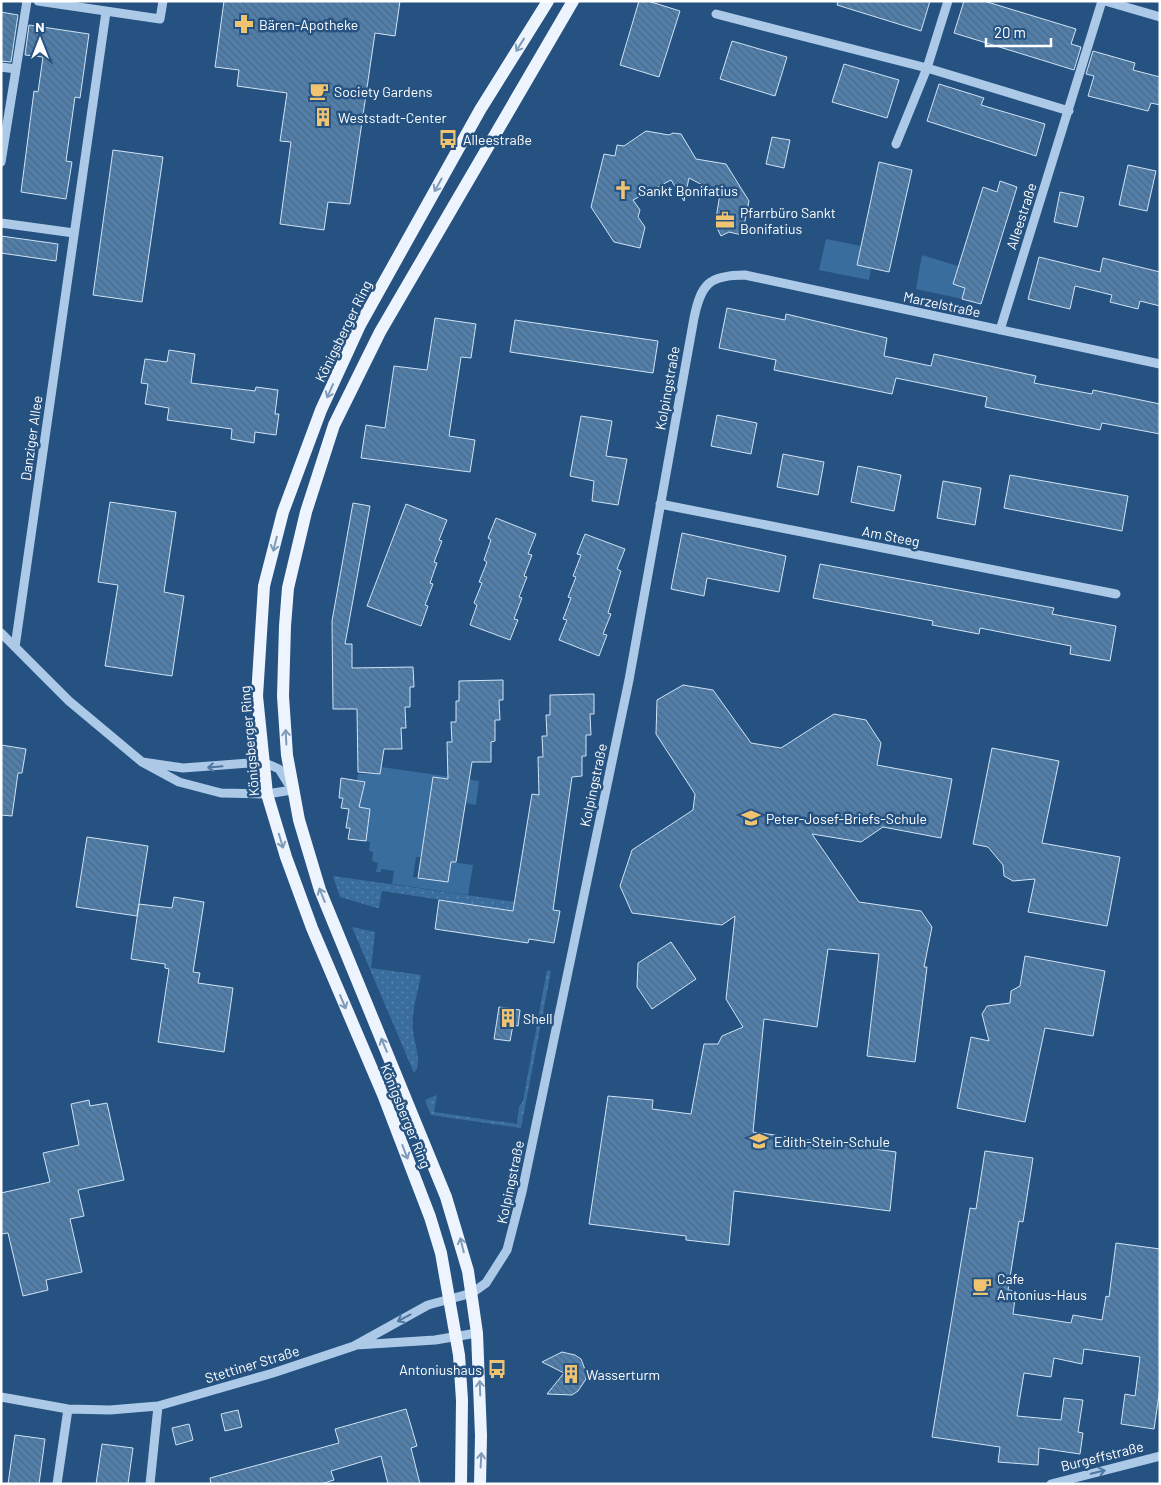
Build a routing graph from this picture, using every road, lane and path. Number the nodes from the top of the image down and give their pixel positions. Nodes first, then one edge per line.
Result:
1 (27, 1) edge
2 (38, 1) edge
3 (163, 1) edge
4 (548, 1) edge
5 (573, 1) edge
6 (948, 1) edge
7 (1103, 1) edge
8 (106, 12) junction
9 (716, 14) dead end
10 (1160, 17) edge
11 (1, 67) edge
12 (927, 68) junction
13 (16, 69) junction
14 (1069, 111) junction
15 (896, 144) dead end
16 (1, 162) edge
17 (1, 224) edge
18 (74, 233) junction
19 (719, 279) joint
20 (1000, 330) junction
21 (1160, 364) edge
22 (660, 504) junction
23 (1116, 594) dead end
24 (1, 633) edge
25 (15, 647) junction
26 (142, 762) junction
27 (264, 762) junction
28 (292, 790) junction
29 (267, 794) junction
30 (472, 1293) junction
31 (448, 1299) junction
32 (478, 1333) junction
33 (455, 1337) junction
34 (354, 1346) junction
35 (1, 1397) edge
36 (158, 1406) junction
37 (68, 1409) junction
38 (1160, 1456) edge
39 (57, 1484) edge
40 (150, 1484) edge
41 (460, 1484) edge
42 (480, 1484) edge
43 (1051, 1484) edge

1 - 13 street
2 - 8 street
3 - 8 street
4 -> 27 main road, Königsberger Ring
28 -> 5 main road, Königsberger Ring
6 - 12 street
7 - 10 street, Alleestraße
7 - 14 street, Alleestraße
8 - 18 street, Danziger Allee
9 - 12 street
11 - 13 street
12 - 14 street
12 - 15 street
13 - 16 street
14 - 20 street, Alleestraße
17 - 18 street
18 - 25 street, Danziger Allee
19 - 20 street, Marzelstraße
19 - 22 street, Kolpingstraße
20 - 21 street, Marzelstraße
22 - 23 street, Am Steeg
22 - 30 street, Kolpingstraße
24 - 25 street
25 - 26 street
27 -> 26 street
26 - 29 street
27 - 28 street
27 - 29 main road, Königsberger Ring
28 - 29 street
30 -> 28 main road, Königsberger Ring
29 -> 31 main road, Königsberger Ring
30 - 31 street, Stettiner Straße
30 - 32 main road, Königsberger Ring
31 - 33 main road, Königsberger Ring
31 -> 34 street, Stettiner Straße
32 - 33 street, Stettiner Straße
42 -> 32 main road, Königsberger Ring
33 - 34 street, Stettiner Straße
33 - 41 main road, Königsberger Ring
34 - 36 street, Stettiner Straße
35 - 37 street, Stettiner Straße
36 - 37 street, Stettiner Straße
36 - 40 street
37 - 39 street
43 -> 38 street, Burgeffstraße

